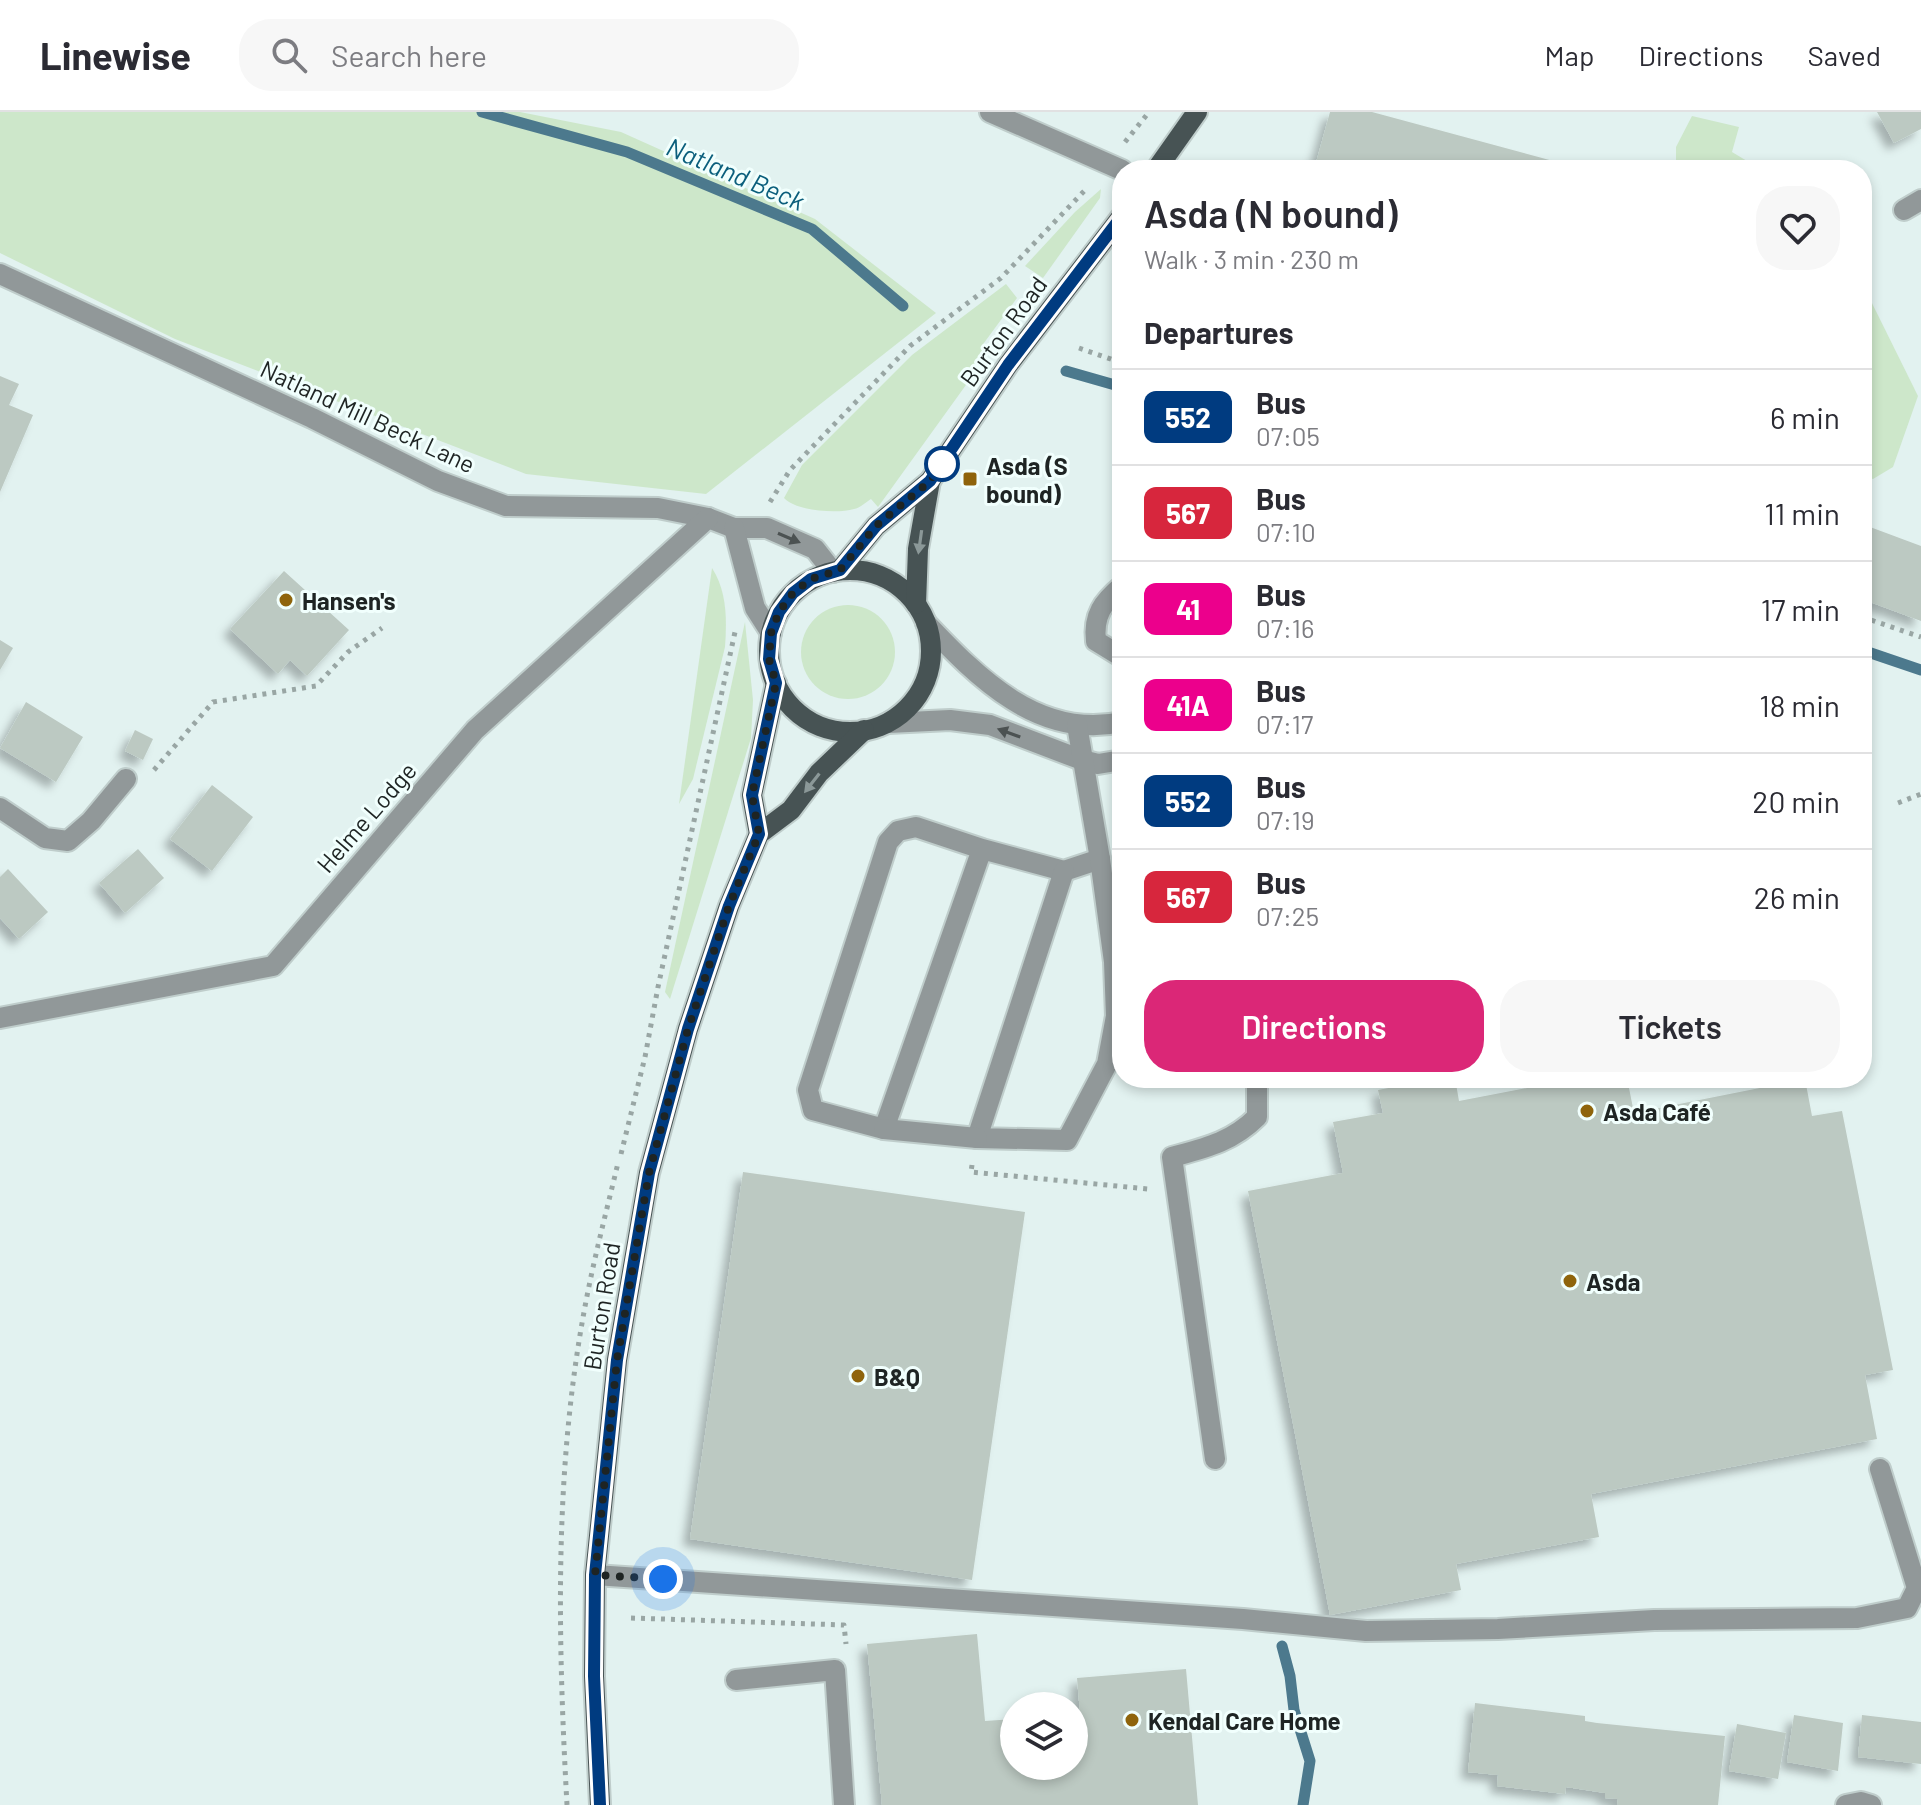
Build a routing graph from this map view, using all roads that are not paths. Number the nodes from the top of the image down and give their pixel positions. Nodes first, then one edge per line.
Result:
1 (990, 112) edge
2 (1197, 112) edge
3 (1163, 160) edge
4 (1112, 166) edge
5 (1112, 229) edge
6 (0, 274) edge
7 (930, 481) junction
8 (708, 518) junction
9 (734, 528) junction
10 (837, 571) junction
11 (1112, 594) edge
12 (916, 604) junction
13 (926, 623) junction
14 (771, 633) junction
15 (1112, 651) edge
16 (776, 683) junction
17 (888, 723) junction
18 (1112, 724) edge
19 (1077, 725) junction
20 (864, 730) junction
21 (1082, 760) junction
22 (1112, 762) edge
23 (126, 779) road end
24 (0, 808) edge
25 (759, 834) junction
26 (982, 849) junction
27 (1100, 859) junction
28 (1064, 871) junction
29 (1112, 947) edge
30 (0, 1018) edge
31 (1112, 1037) edge
32 (1257, 1088) edge
33 (884, 1129) junction
34 (977, 1138) junction
35 (1215, 1459) dead end
36 (1880, 1469) dead end
37 (595, 1575) junction
38 (736, 1680) dead end
39 (600, 1805) edge
40 (844, 1805) edge
41 (1846, 1805) edge
42 (1871, 1805) edge

1 - 4 street
2 - 3 main road
5 - 7 main road, Burton Road
6 - 8 street, Natland Mill Beck Lane
7 - 10 main road, Burton Road
7 -> 12 main road, Burton Road
8 - 9 street, Natland Mill Beck Lane
8 - 30 street, Helme Lodge
9 -> 10 street, Natland Mill Beck Lane
9 - 14 street
10 - 12 main road
10 - 14 main road
11 - 15 street
12 - 13 main road
13 - 17 main road
13 - 19 street
14 - 16 main road
16 - 20 main road
16 - 25 main road
17 - 20 main road
21 -> 17 street
18 - 19 street
19 - 21 street
20 -> 25 main road
21 - 22 street
21 - 27 street
23 - 24 street
25 - 37 main road, Burton Road
26 - 28 street
26 - 33 street
26 - 33 street
27 - 28 street
27 - 29 street
28 - 34 street
31 - 34 street
32 - 35 street
33 - 34 street
36 - 37 street
37 - 39 main road, Burton Road
38 - 40 street
41 - 42 street

